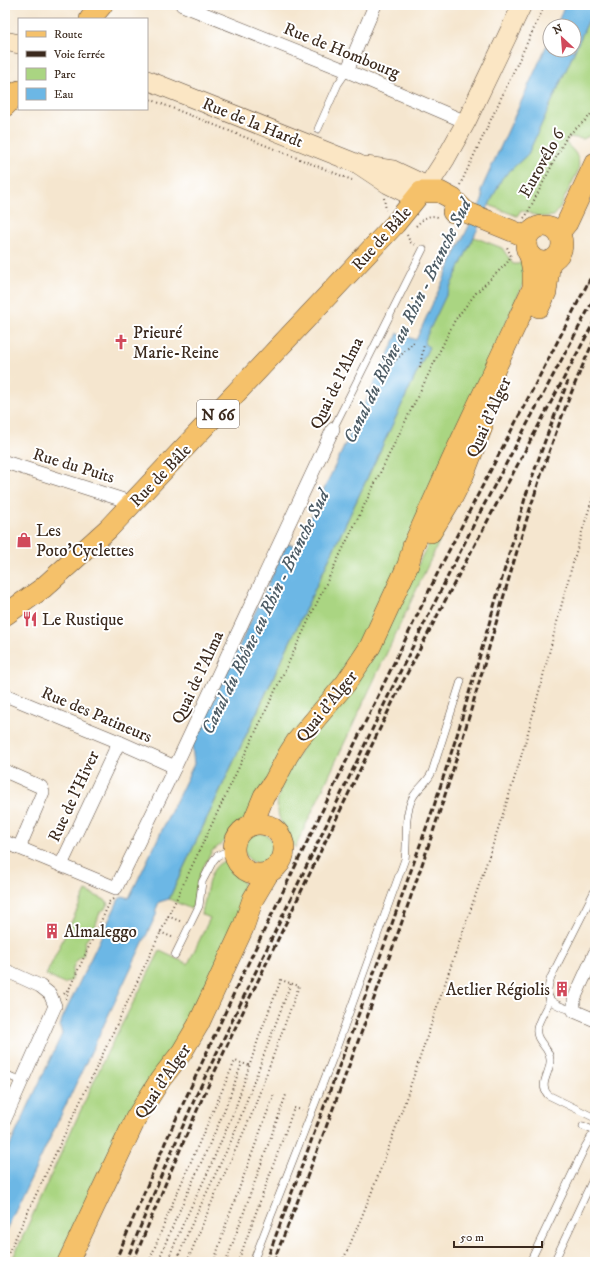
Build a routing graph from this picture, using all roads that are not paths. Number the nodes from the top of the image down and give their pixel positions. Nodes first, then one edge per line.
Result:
1 (102, 5) edge
2 (182, 5) edge
3 (375, 5) edge
4 (522, 5) edge
5 (91, 18) edge
6 (5, 41) edge
7 (18, 44) edge
8 (347, 71) junction
9 (148, 80) edge
10 (18, 93) edge
11 (5, 106) edge
12 (466, 122) junction
13 (318, 129) dead end
14 (595, 163) edge
15 (428, 192) junction
16 (559, 233) junction
17 (519, 242) junction
18 (423, 249) road end
19 (550, 261) junction
20 (333, 429) joint
21 (5, 462) edge
22 (133, 503) junction
23 (408, 565) junction
24 (5, 615) edge
25 (462, 681) dead end
26 (5, 695) edge
27 (119, 742) junction
28 (175, 767) junction
29 (5, 772) edge
30 (274, 782) junction
31 (252, 825) junction
32 (275, 829) junction
33 (5, 842) edge
34 (19, 848) junction
35 (234, 850) junction
36 (61, 865) junction
37 (245, 870) junction
38 (269, 872) junction
39 (595, 890) edge
40 (253, 899) junction
41 (595, 953) edge
42 (175, 955) dead end
43 (5, 970) edge
44 (550, 1000) junction
45 (574, 1011) junction
46 (595, 1020) edge
47 (5, 1074) edge
48 (22, 1082) junction
49 (9, 1100) edge
50 (595, 1118) edge
51 (5, 1119) edge
52 (583, 1126) dead end
53 (595, 1131) edge
54 (595, 1135) edge
55 (595, 1175) edge
56 (68, 1262) edge
57 (253, 1262) edge
58 (530, 1262) edge
59 (554, 1262) edge

1 - 5 main road
2 - 8 street, Rue de Hombourg
3 - 8 street
4 - 12 main road, Rue de Bâle / N 66
6 - 7 main road
8 - 12 street, Rue de Hombourg
8 - 13 lane
9 - 15 main road, Rue de la Hardt
10 - 11 main road
12 - 15 main road, Rue de Bâle / N 66
14 - 16 main road
15 - 17 main road, Rue de la Hardt
15 - 22 main road, Rue de Bâle / N 66
16 - 17 main road
16 - 19 main road
17 - 19 main road
17 - 23 main road, Quai d'Alger
18 - 20 lane, Quai de l'Alma
19 - 23 main road, Quai d'Alger
20 - 28 street, Quai de l'Alma
21 - 22 street, Rue du Puits
22 - 24 main road, Rue de Bâle / N 66
23 - 30 main road, Quai d'Alger
25 - 57 lane
26 - 27 street, Rue des Patineurs
27 - 28 street, Rue des Patineurs
27 - 36 street, Rue de l'Hiver
28 - 36 street, Quai de l'Alma
29 - 34 street
30 - 31 main road, Quai d'Alger
30 - 32 main road, Quai d'Alger
31 - 32 main road
31 - 35 main road, Quai d'Alger
32 - 38 main road, Quai d'Alger
33 - 34 street
34 - 36 street
35 - 37 main road
35 - 42 lane
37 - 38 main road
37 - 40 main road
38 - 40 main road, Quai d'Alger
39 - 44 lane
40 - 56 main road, Quai d'Alger
41 - 45 street
43 - 48 street
44 - 45 lane
44 - 50 lane
45 - 46 street
47 - 48 lane
48 - 49 street
49 - 51 street
52 - 53 lane
54 - 58 lane
55 - 59 lane

